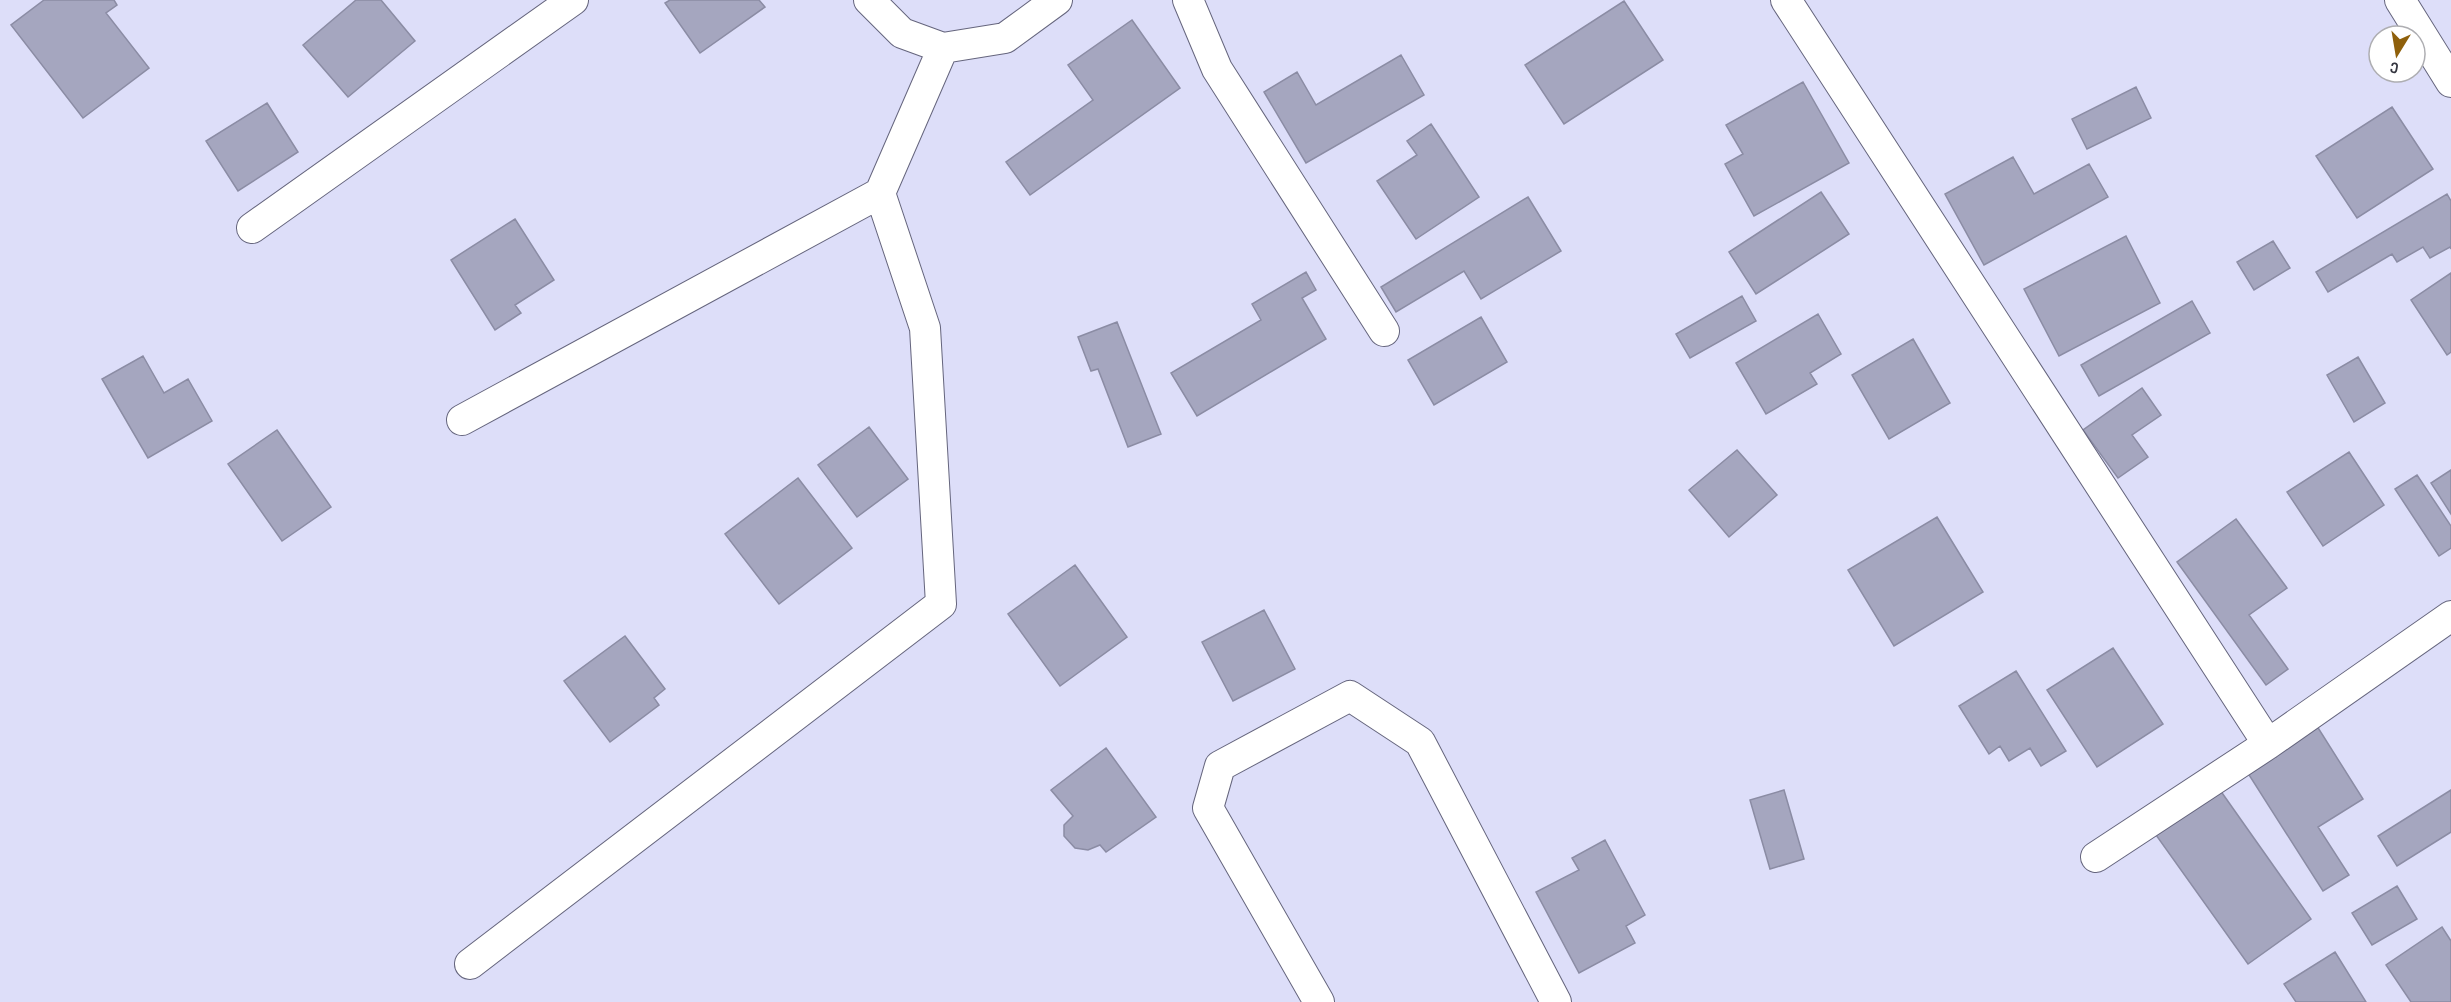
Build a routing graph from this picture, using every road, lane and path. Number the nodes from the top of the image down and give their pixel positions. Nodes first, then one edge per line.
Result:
1 (573, 0) edge
2 (869, 0) edge
3 (1057, 0) edge
4 (1188, 0) edge
5 (1786, 0) edge
6 (2400, 0) edge
7 (943, 48) junction
8 (2451, 82) edge
9 (880, 193) junction
10 (252, 228) dead end
11 (1384, 331) dead end
12 (462, 420) dead end
13 (2451, 616) edge
14 (2268, 744) junction
15 (2096, 856) dead end
16 (470, 964) dead end
17 (1319, 1002) edge
18 (1556, 1002) edge

1 - 10 street
2 - 7 street
3 - 7 street
4 - 11 street
5 - 14 street
6 - 8 street
7 - 9 street
9 - 12 street
9 - 16 street
13 - 14 street
14 - 15 street
17 - 18 street

